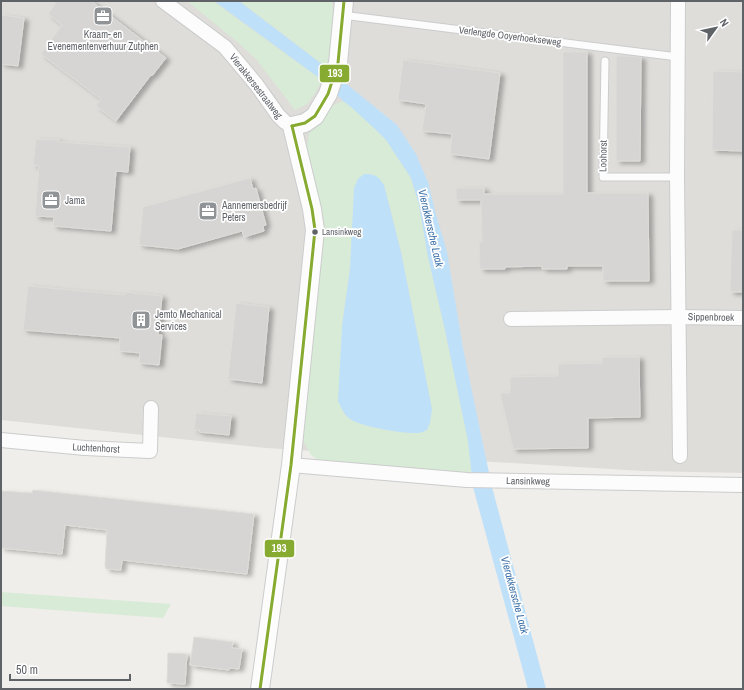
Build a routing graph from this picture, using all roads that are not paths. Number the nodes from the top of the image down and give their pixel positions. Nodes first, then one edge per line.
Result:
1 (163, 1) edge
2 (678, 1) edge
3 (343, 8) edge
4 (678, 57) junction
5 (605, 61) dead end
6 (292, 126) junction
7 (677, 177) junction
8 (679, 317) junction
9 (743, 318) edge
10 (511, 319) dead end
11 (151, 408) dead end
12 (1, 440) edge
13 (680, 456) dead end
14 (291, 464) junction
15 (743, 485) edge
16 (260, 689) edge

1 - 6 street, Vierakkersestraatweg
2 - 4 street
3 - 4 lane, Verlengde Ooyerhoekseweg
3 - 6 street, Verlengde Ooyerhoekseweg
4 - 7 street
5 - 7 lane, Loohorst
6 - 14 street
7 - 8 street
8 - 9 street, Sippenbroek
8 - 10 street
8 - 13 street
11 - 12 street, Luchtenhorst
14 - 15 street, Lansinkweg
14 - 16 street

